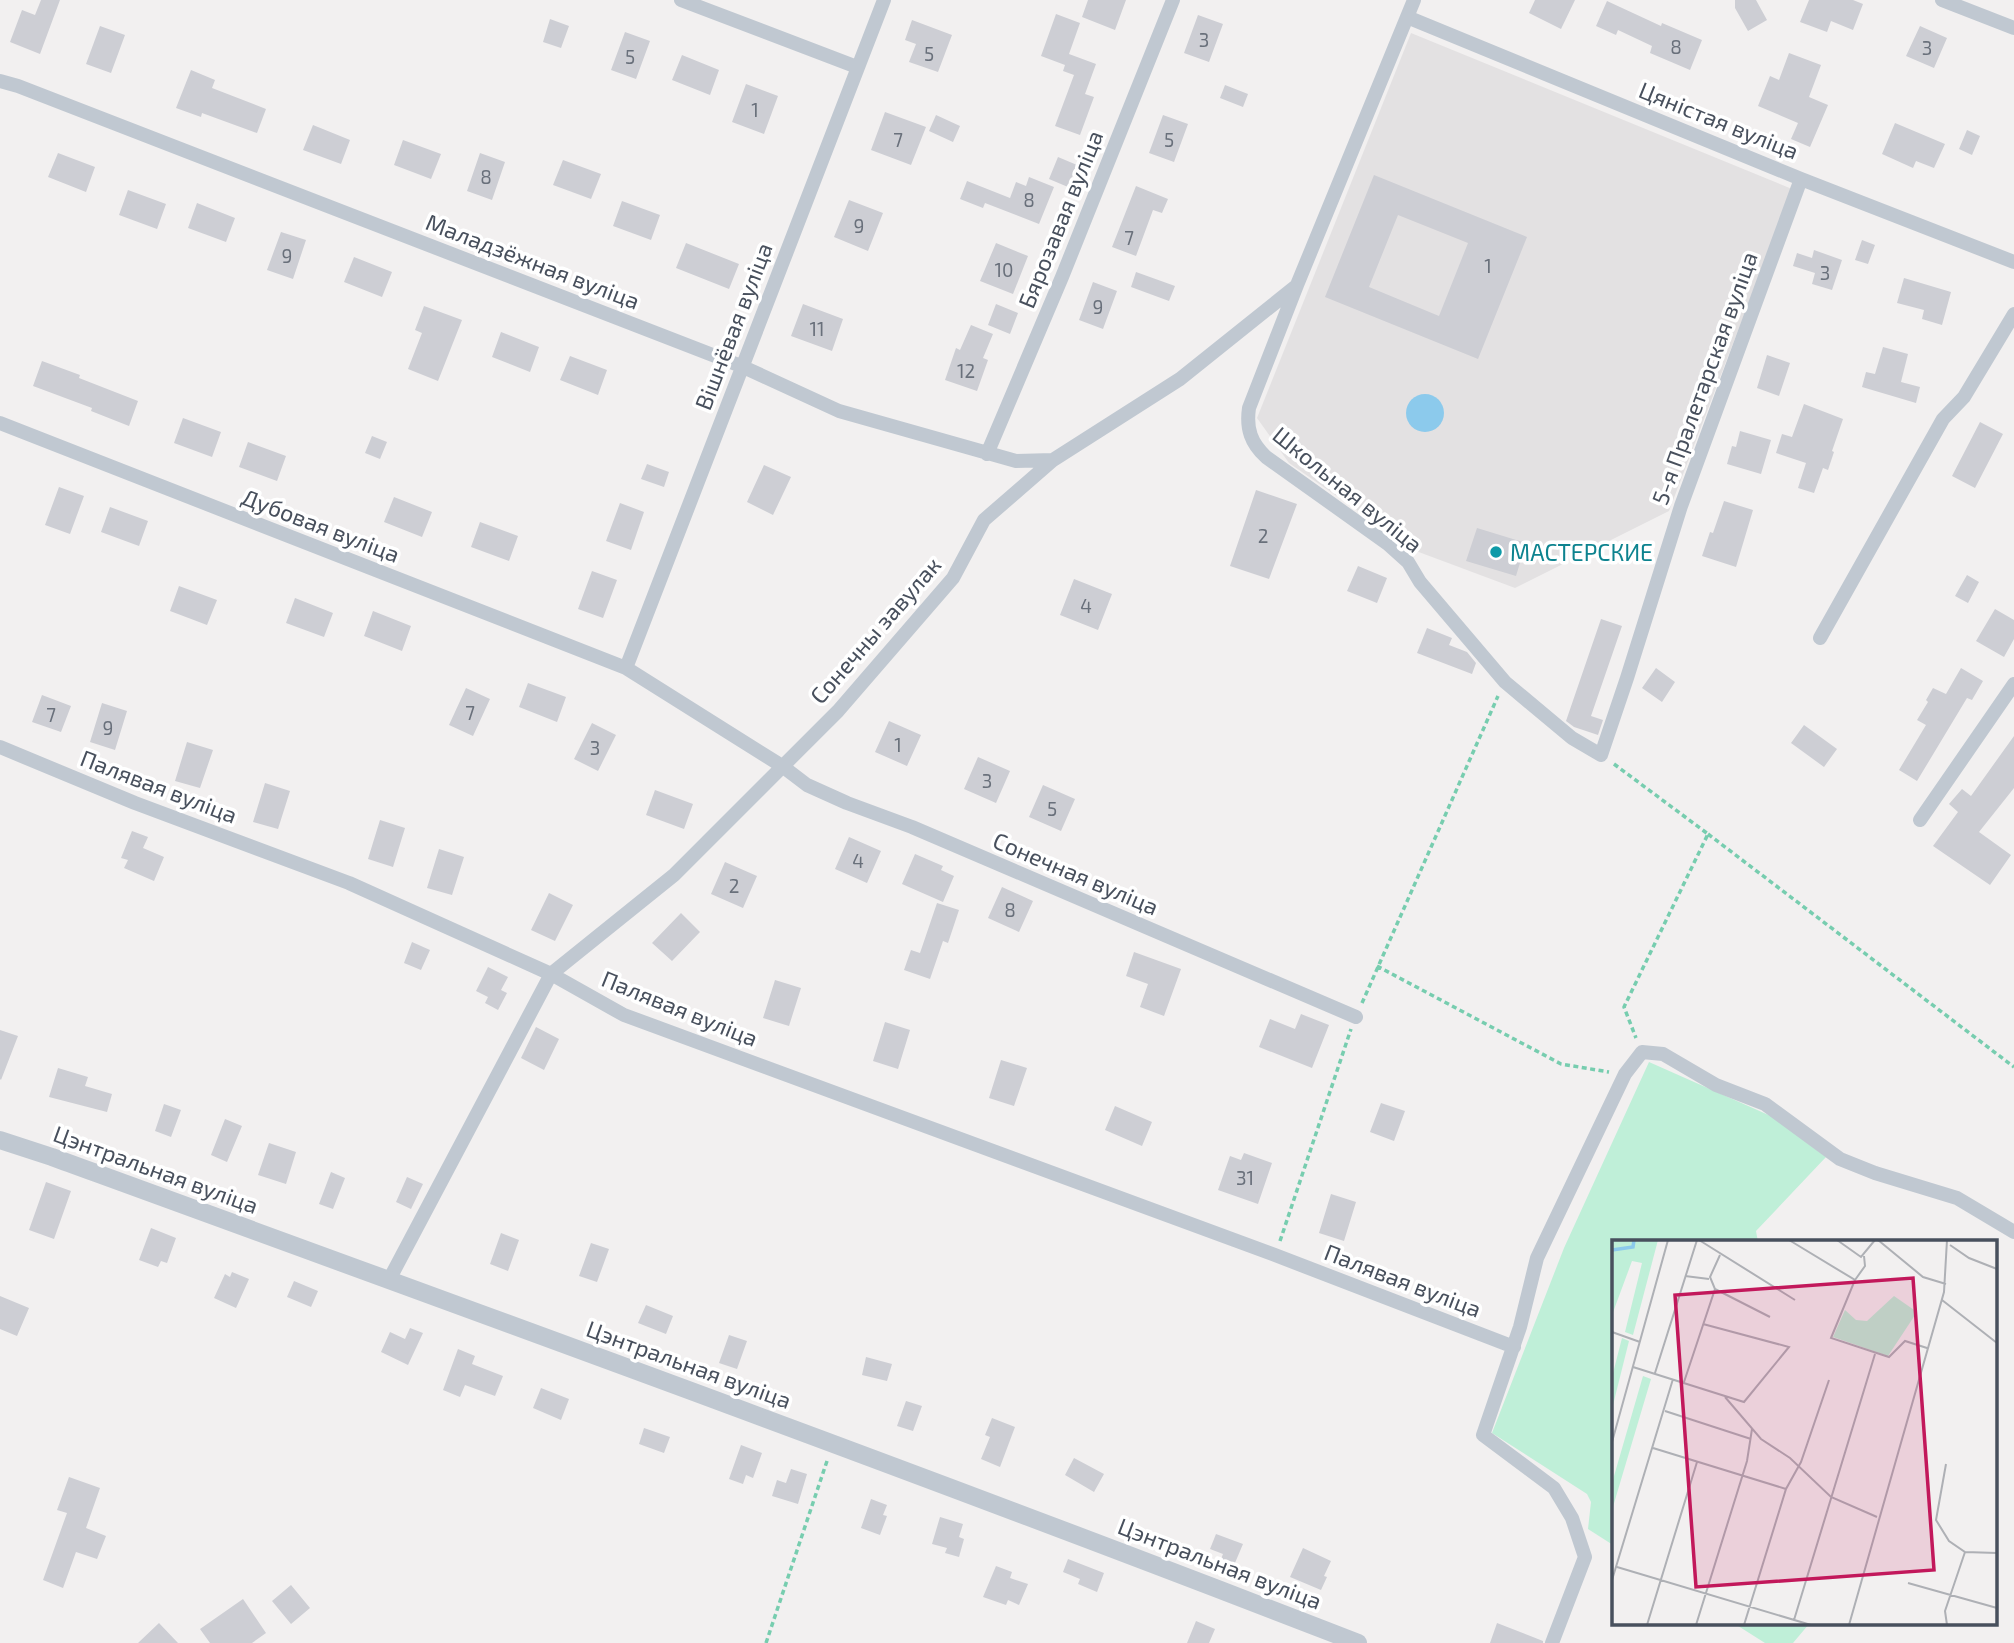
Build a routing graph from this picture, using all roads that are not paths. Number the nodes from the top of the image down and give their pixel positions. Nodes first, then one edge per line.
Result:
1 (681, 0) edge
2 (884, 0) edge
3 (1173, 0) edge
4 (1414, 0) edge
5 (1942, 0) edge
6 (1407, 17) junction
7 (2014, 28) edge
8 (857, 67) junction
9 (0, 82) edge
10 (1801, 179) junction
11 (2014, 262) edge
12 (1297, 285) junction
13 (2014, 314) edge
14 (741, 366) junction
15 (0, 423) edge
16 (987, 454) junction
17 (1054, 460) junction
18 (1820, 638) dead end
19 (626, 668) junction
20 (2014, 684) edge
21 (0, 747) edge
22 (1601, 755) joint
23 (782, 766) junction
24 (1920, 820) dead end
25 (551, 974) junction
26 (1356, 1017) road end
27 (0, 1140) edge
28 (2014, 1233) edge
29 (389, 1280) junction
30 (1514, 1347) junction
31 (1358, 1643) edge
32 (1552, 1643) edge

1 - 8 street
2 - 8 street, Вішнёвая вуліца
3 - 16 street, Бярозавая вуліца
4 - 6 street, Школьная вуліца
5 - 7 street
6 - 10 street, Цяністая вуліца
6 - 12 street, Школьная вуліца
8 - 14 street, Вішнёвая вуліца
9 - 14 street, Маладзёжная вуліца
10 - 11 street, Цяністая вуліца
10 - 22 street, 5-я Пралетарская вуліца
12 - 17 street, Сонечны завулак
12 - 22 street, Школьная вуліца
13 - 18 street
14 - 16 street, Маладзёжная вуліца
14 - 19 street, Вішнёвая вуліца
15 - 19 street, Дубовая вуліца
16 - 17 street, Маладзёжная вуліца
17 - 23 street, Сонечны завулак
19 - 23 street
20 - 24 street
21 - 25 street, Палявая вуліца
23 - 25 street, Сонечны завулак
23 - 26 street, Сонечная вуліца
25 - 29 street
25 - 30 street, Палявая вуліца
27 - 29 street, Цэнтральная вуліца
28 - 30 street
29 - 31 street, Цэнтральная вуліца
30 - 32 street

